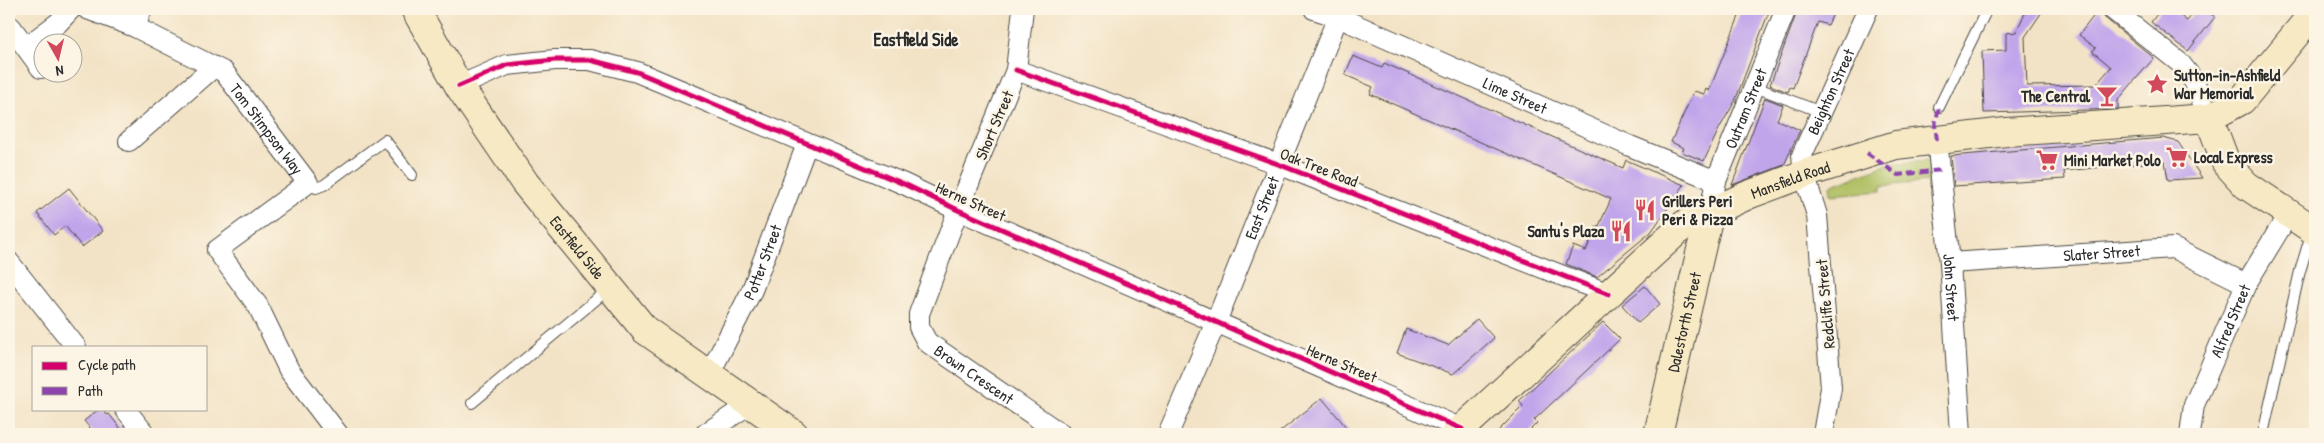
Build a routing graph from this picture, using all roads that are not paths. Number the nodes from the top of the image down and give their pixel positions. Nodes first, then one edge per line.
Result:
1 (71, 9) edge
2 (87, 9) edge
3 (414, 9) edge
4 (1023, 9) edge
5 (1314, 9) edge
6 (1786, 9) edge
7 (1868, 9) edge
8 (1987, 9) edge
9 (2315, 11) edge
10 (2122, 12) edge
11 (1340, 13) edge
12 (138, 18) edge
13 (11, 27) dead end
14 (26, 47) junction
15 (32, 55) edge
16 (214, 67) junction
17 (1016, 70) junction
18 (459, 86) junction
19 (1755, 87) junction
20 (1939, 107) dead end
21 (1821, 112) junction
22 (2209, 118) junction
23 (1938, 140) junction
24 (129, 141) dead end
25 (807, 144) junction
26 (1278, 164) junction
27 (1804, 174) junction
28 (412, 175) dead end
29 (1716, 181) junction
30 (308, 182) junction
31 (958, 210) junction
32 (1710, 211) junction
33 (2288, 215) junction
34 (2314, 231) edge
35 (9, 262) edge
36 (1950, 263) junction
37 (2246, 284) junction
38 (610, 288) junction
39 (1609, 294) junction
40 (1216, 322) junction
41 (75, 346) edge
42 (709, 375) junction
43 (472, 403) dead end
44 (750, 403) junction
45 (126, 410) edge
46 (1034, 427) edge
47 (1459, 432) edge
48 (144, 434) edge
49 (338, 434) edge
50 (705, 434) edge
51 (794, 434) edge
52 (1061, 434) edge
53 (1168, 434) edge
54 (1658, 434) edge
55 (1823, 434) edge
56 (1961, 434) edge
57 (2190, 434) edge
58 (2263, 434) edge

1 - 14 street
2 - 12 street, Tom Stimpson Way
3 - 18 main road, Eastfield Side
4 - 17 street, Short Street
5 - 11 street, Lime Street
6 - 19 street, Outram Street
7 - 21 street, Beighton Street
8 - 20 lane
9 - 22 main road
10 - 22 street
11 - 26 street, East Street
11 - 29 street, Lime Street
12 - 16 street, Tom Stimpson Way
13 - 14 street
14 - 15 street
16 - 24 street
16 - 30 street, Tom Stimpson Way
17 - 26 street, Oak Tree Road
17 - 31 street, Short Street
18 - 25 street, Herne Street
18 - 38 main road, Eastfield Side
19 - 21 lane
19 - 29 street, Outram Street
21 - 27 street, Beighton Street
22 - 23 main road, Mansfield Road
22 - 33 main road
23 - 27 main road, Mansfield Road
23 - 36 street, John Street
25 - 31 street, Herne Street
25 - 42 street, Potter Street
26 - 39 street, Oak Tree Road
26 - 40 street, East Street
27 - 32 main road, Mansfield Road
27 - 55 street, Redcliffe Street
28 - 30 lane
29 - 32 street, Outram Street
30 - 49 street, Tom Stimpson Way
31 - 40 street, Herne Street
31 - 46 street, Brown Crescent
32 - 39 main road, Mansfield Road
32 - 54 main road, Dalestorth Street
33 - 34 main road
33 - 37 street, Alfred Street
34 - 58 lane
35 - 41 street
36 - 37 street, Slater Street
36 - 56 street, John Street
37 - 57 street, Alfred Street
38 - 42 main road, Eastfield Side
38 - 43 lane
39 - 47 main road, Mansfield Road
40 - 47 street, Herne Street
40 - 53 street
42 - 44 main road, Eastfield Side
44 - 50 street
44 - 51 main road, Eastfield Side
45 - 48 street
46 - 52 street, Brown Crescent

